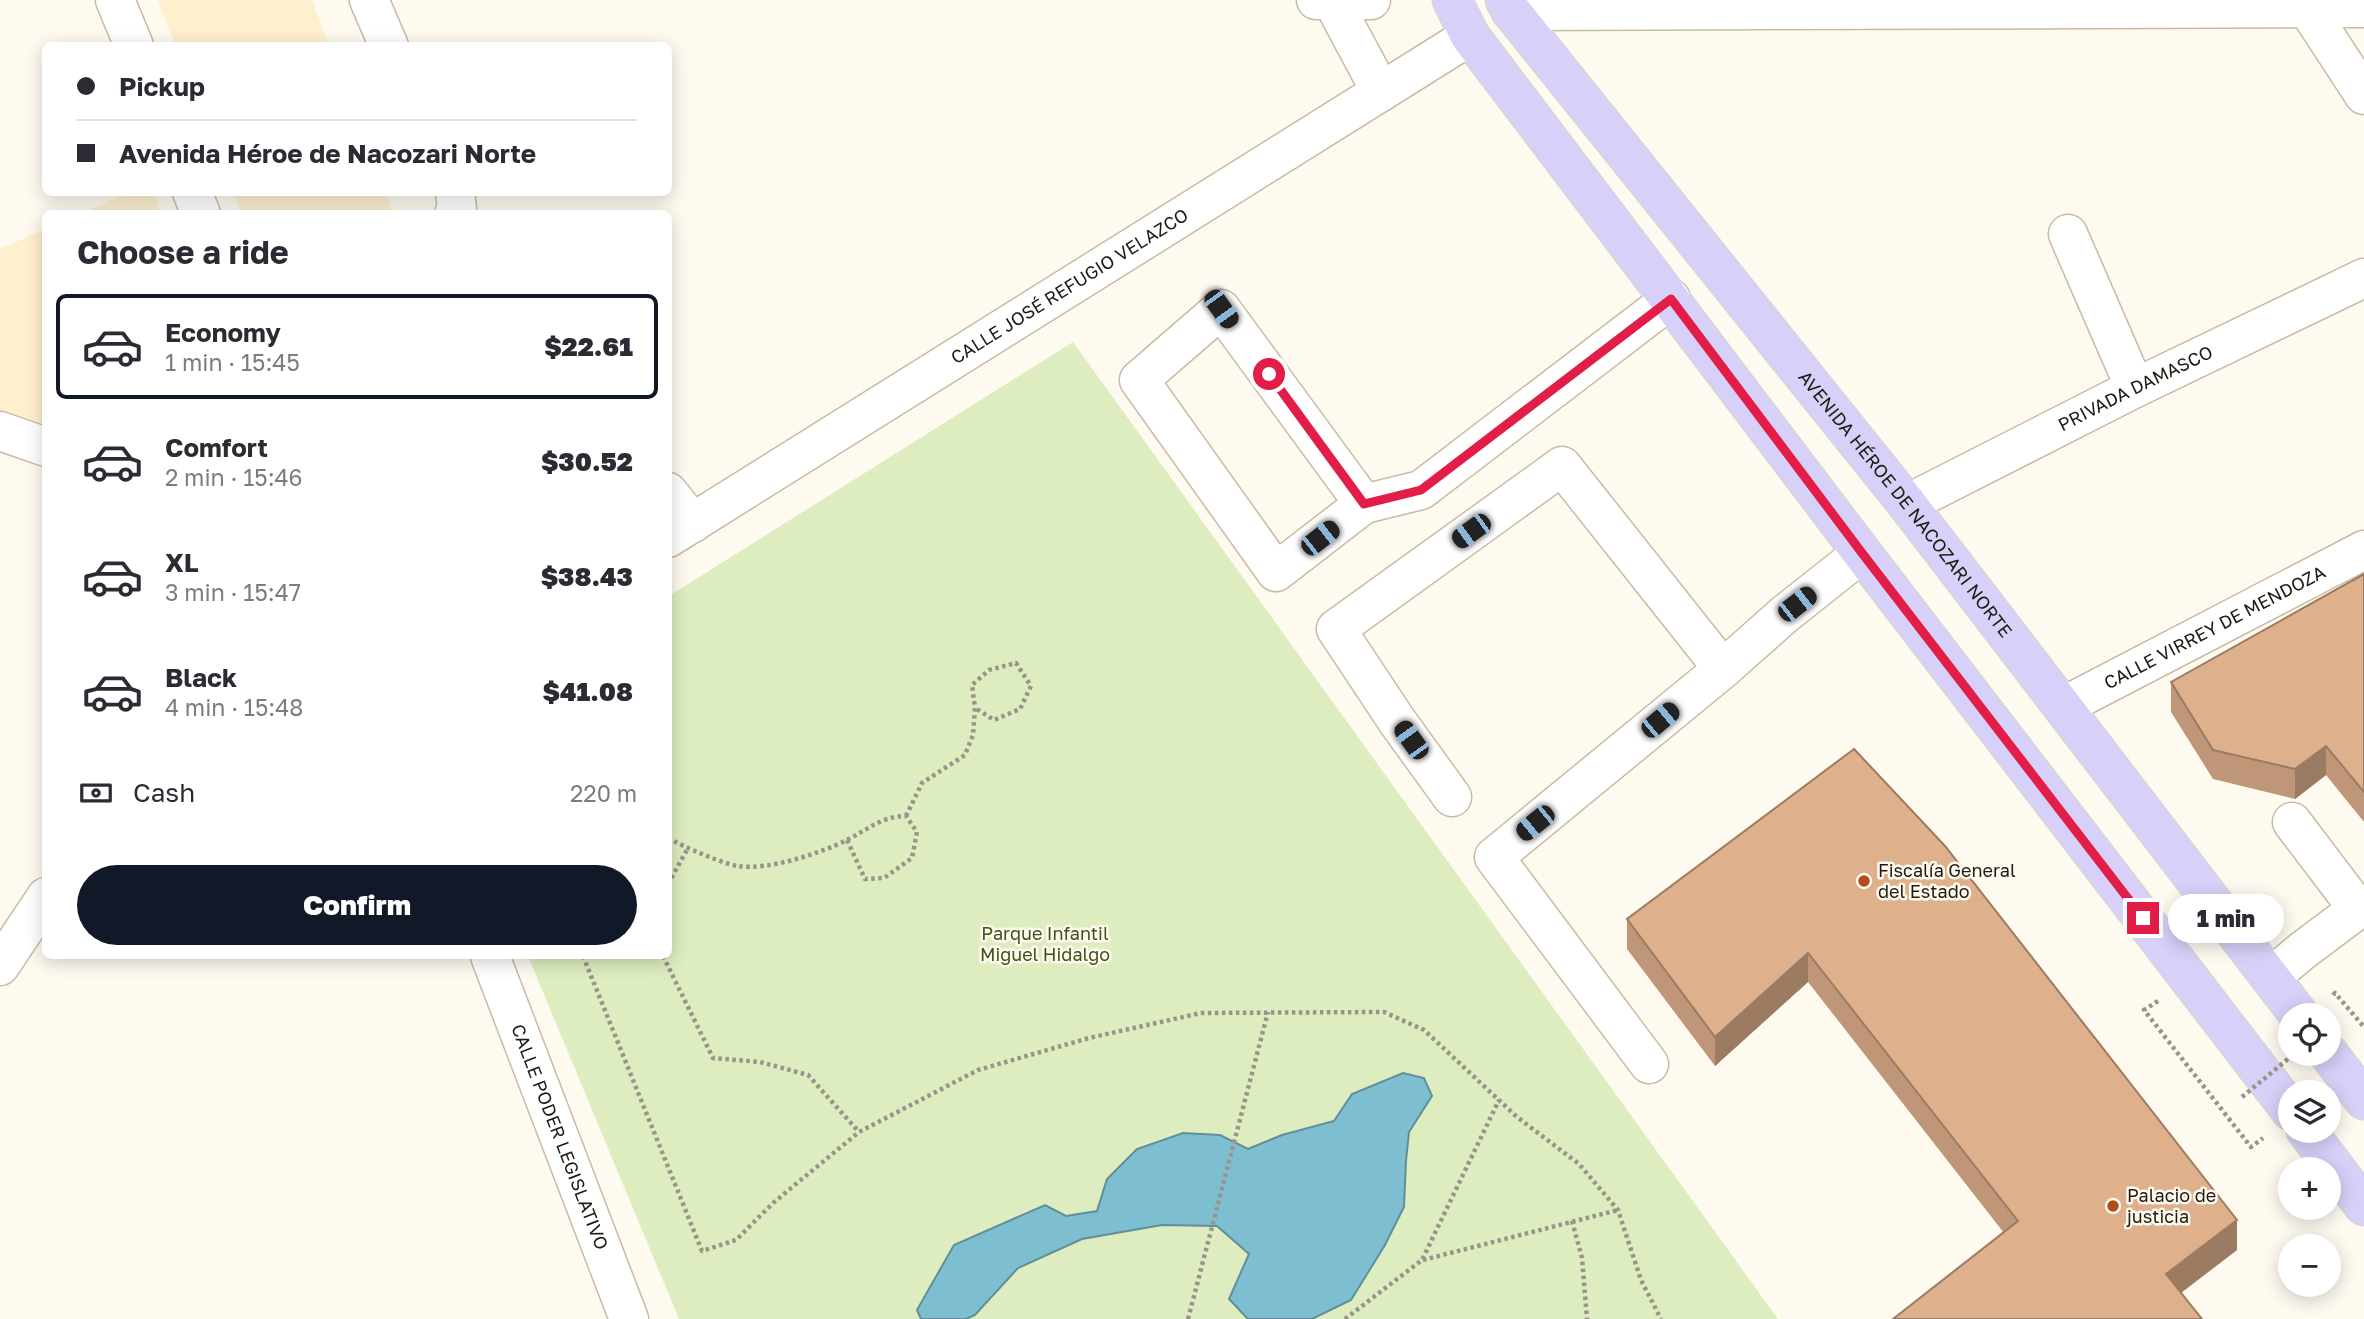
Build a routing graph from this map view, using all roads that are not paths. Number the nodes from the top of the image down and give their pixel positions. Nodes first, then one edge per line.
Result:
1 (115, 0) edge
2 (369, 0) edge
3 (1371, 0) edge
4 (1452, 0) edge
5 (1325, 1) edge
6 (1514, 4) edge
7 (2305, 4) edge
8 (2364, 8) edge
9 (1471, 36) junction
10 (132, 42) edge
11 (387, 42) edge
12 (1381, 92) junction
13 (2364, 95) edge
14 (2068, 234) dead end
15 (2364, 278) edge
16 (1671, 299) junction
17 (2135, 387) junction
18 (0, 432) edge
19 (42, 446) edge
20 (672, 504) edge
21 (1364, 504) junction
22 (1907, 504) junction
23 (681, 530) edge
24 (2364, 550) edge
25 (1862, 553) junction
26 (1723, 669) junction
27 (2064, 706) junction
28 (1452, 797) dead end
29 (2292, 822) dead end
30 (42, 903) edge
31 (2361, 912) edge
32 (491, 959) edge
33 (0, 966) edge
34 (2271, 977) junction
35 (2290, 1003) edge
36 (1648, 1064) dead end
37 (2338, 1066) edge
38 (2278, 1094) edge
39 (2364, 1100) edge
40 (2316, 1143) edge
41 (2364, 1206) edge
42 (629, 1319) edge

1 - 10 street
2 - 11 street
3 - 5 street
4 - 9 main road
5 - 12 street
6 - 7 street
6 - 22 main road, AVENIDA HÉROE DE NACOZARI NORTE
7 - 8 street
7 - 13 street
9 - 12 street, CALLE JOSÉ REFUGIO VELAZCO
9 - 16 main road
12 - 23 street, CALLE JOSÉ REFUGIO VELAZCO
14 - 17 street
15 - 17 street, PRIVADA DAMASCO
16 - 21 street
16 - 25 main road
17 - 22 street, PRIVADA DAMASCO
18 - 19 street
20 - 23 street
21 - 21 street
22 - 27 main road, AVENIDA HÉROE DE NACOZARI NORTE
24 - 27 street, CALLE VIRREY DE MENDOZA
25 - 26 street
25 - 38 main road
26 - 28 street
26 - 36 street
27 - 34 main road, AVENIDA HÉROE DE NACOZARI NORTE
29 - 31 street
30 - 33 street
31 - 34 street
32 - 42 street, CALLE PODER LEGISLATIVO
34 - 35 main road, AVENIDA HÉROE DE NACOZARI NORTE
37 - 39 main road
40 - 41 main road

